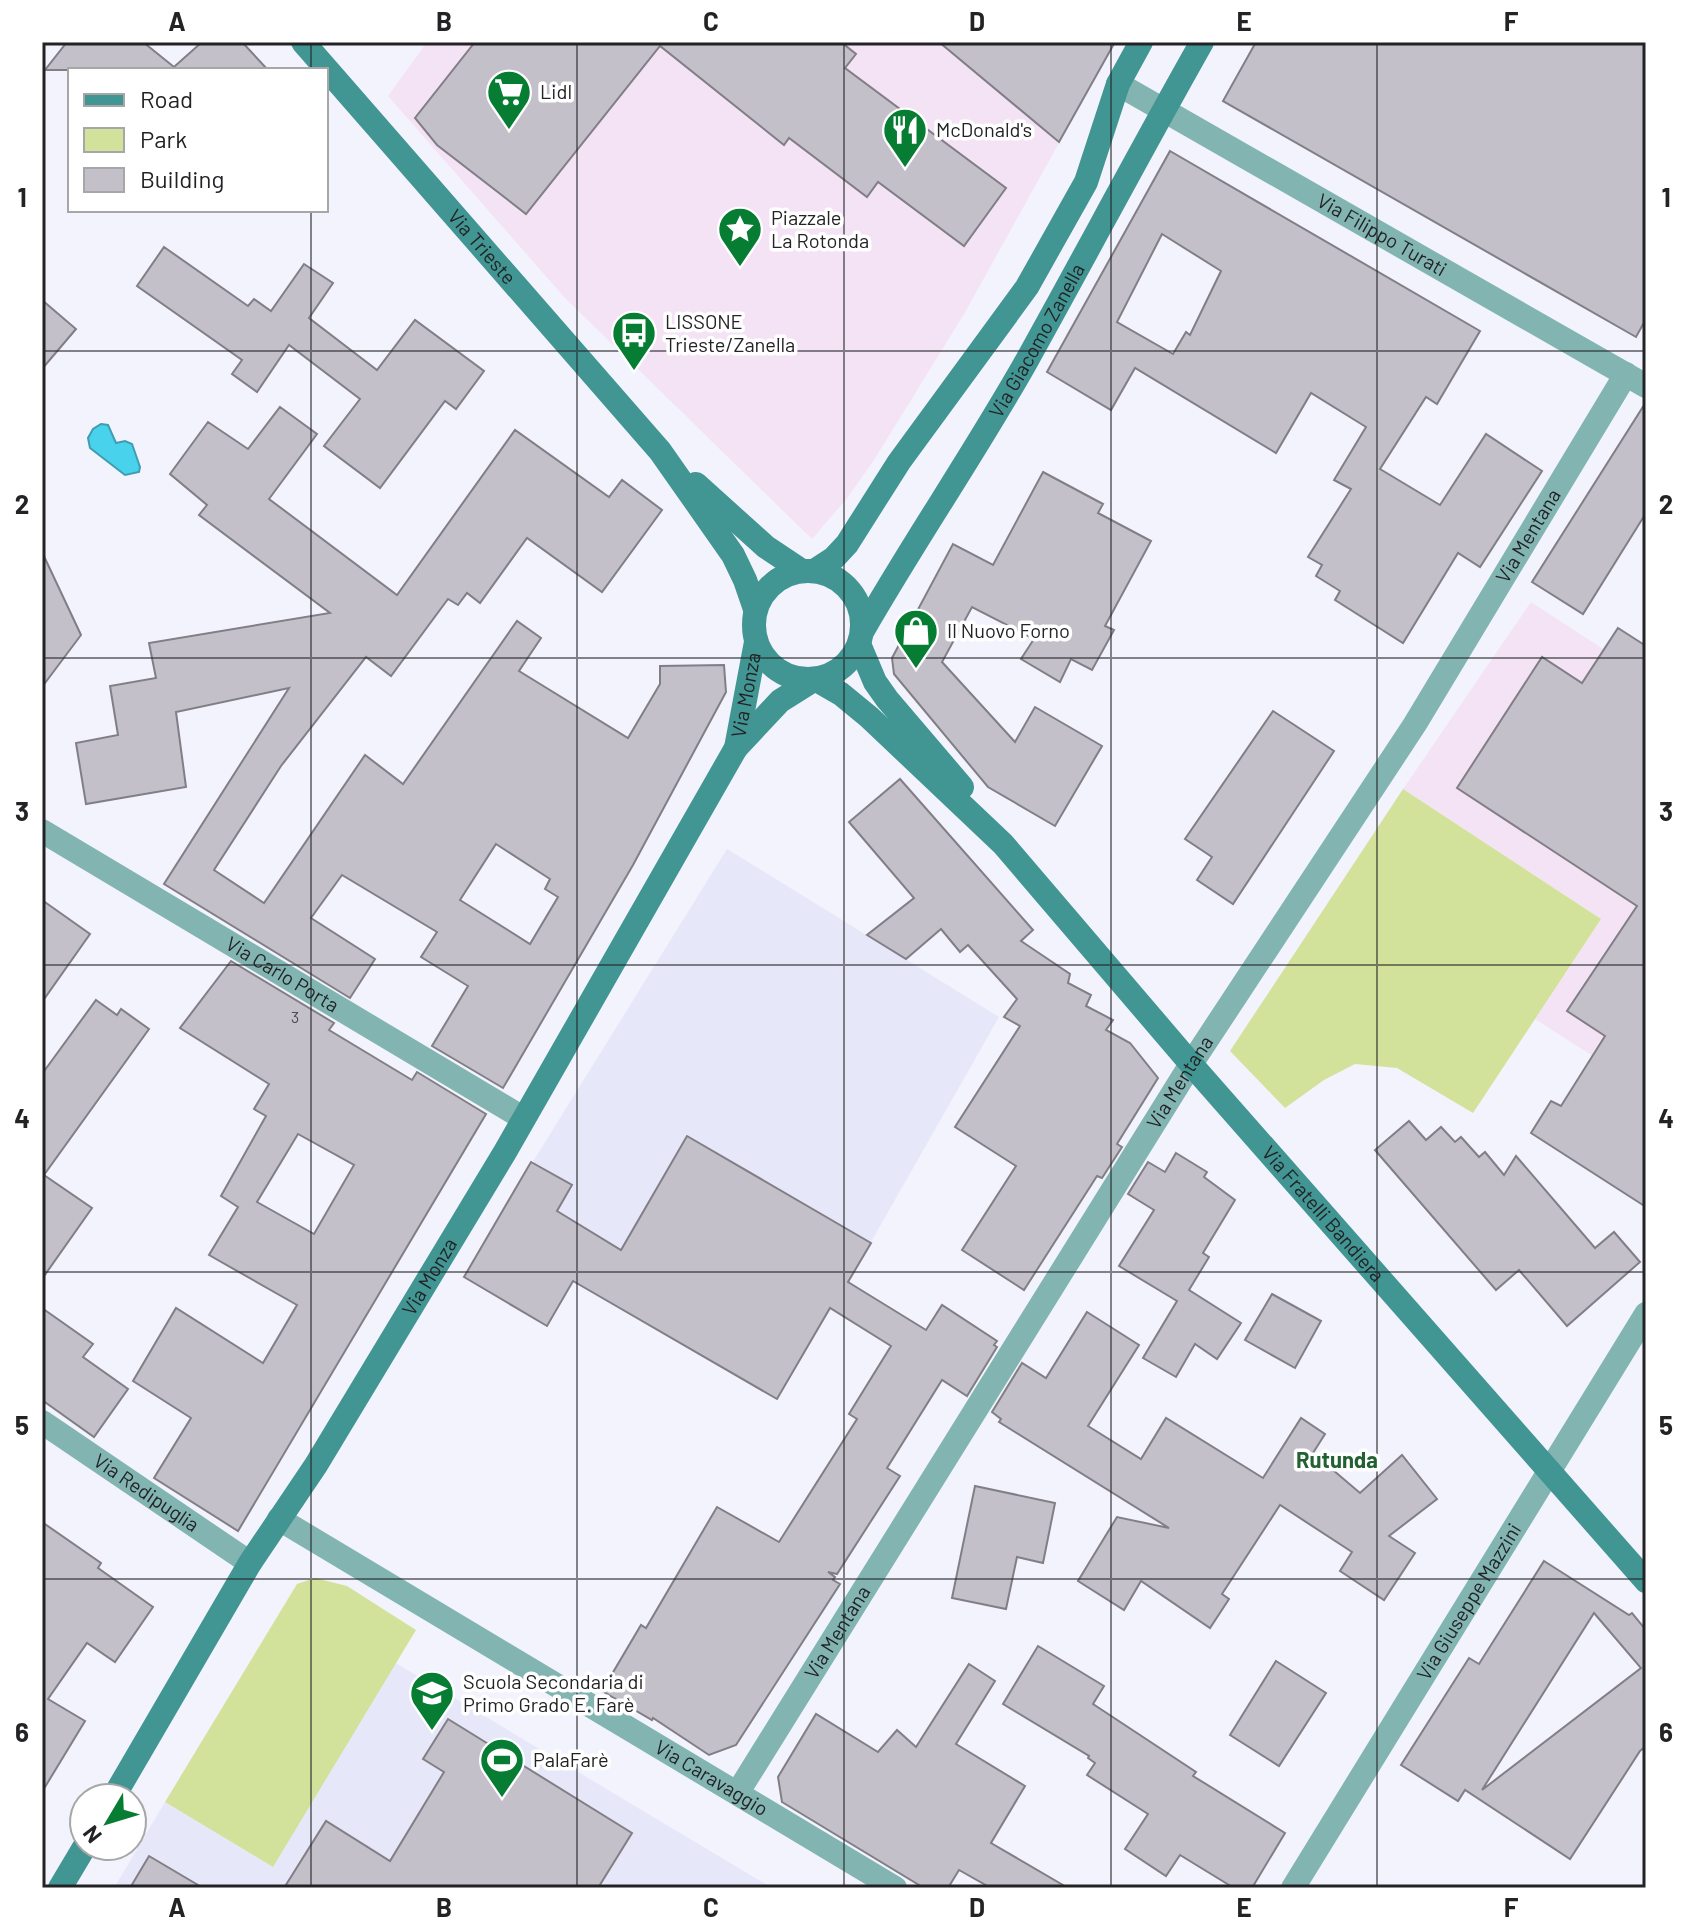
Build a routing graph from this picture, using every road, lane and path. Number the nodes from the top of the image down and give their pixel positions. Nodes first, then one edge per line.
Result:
1 (303, 42) edge
2 (1141, 42) edge
3 (1202, 42) edge
4 (326, 68) edge
5 (328, 71) edge
6 (1118, 84) junction
7 (1164, 109) junction
8 (1636, 380) edge
9 (660, 451) junction
10 (808, 571) junction
11 (755, 609) junction
12 (860, 638) junction
13 (756, 642) junction
14 (815, 679) junction
15 (736, 748) junction
16 (42, 831) edge
17 (1003, 844) junction
18 (1191, 1064) junction
19 (523, 1118) junction
20 (1646, 1314) edge
21 (42, 1422) edge
22 (1549, 1474) junction
23 (279, 1519) junction
24 (250, 1563) junction
25 (1646, 1581) edge
26 (122, 1782) edge
27 (738, 1792) junction
28 (75, 1862) edge
29 (60, 1888) edge
30 (895, 1888) edge
31 (1293, 1888) edge

1 - 4 street, Via Trieste
2 - 6 street, Via Giacomo Zanella
3 - 7 street, Via Giacomo Zanella
5 - 9 street, Via Trieste
6 - 7 street, Via Filippo Turati
6 - 10 street, Via Giacomo Zanella
7 - 8 street, Via Filippo Turati
7 - 12 street, Via Giacomo Zanella
8 - 18 street, Via Mentana
9 - 10 street, Via Trieste
9 - 11 street, Via Trieste
10 - 11 street
10 - 12 street
11 - 13 street
12 - 14 street
12 - 17 street, Via Fratelli Bandiera
13 - 14 street
13 - 15 street, Via Monza
14 - 15 street, Via Monza
14 - 17 street, Via Fratelli Bandiera
15 - 19 street, Via Monza
16 - 19 street, Via Carlo Porta
17 - 18 street, Via Fratelli Bandiera
18 - 22 street, Via Fratelli Bandiera
18 - 27 street, Via Mentana
19 - 23 street, Via Monza
20 - 22 street, Via Giuseppe Mazzini
21 - 24 street, Via Redipuglia
22 - 25 street, Via Fratelli Bandiera
22 - 31 street, Via Giuseppe Mazzini
23 - 24 street, Via Monza
23 - 27 street, Via Caravaggio
24 - 26 street, Via Monza
27 - 30 street, Via Caravaggio
28 - 29 street

